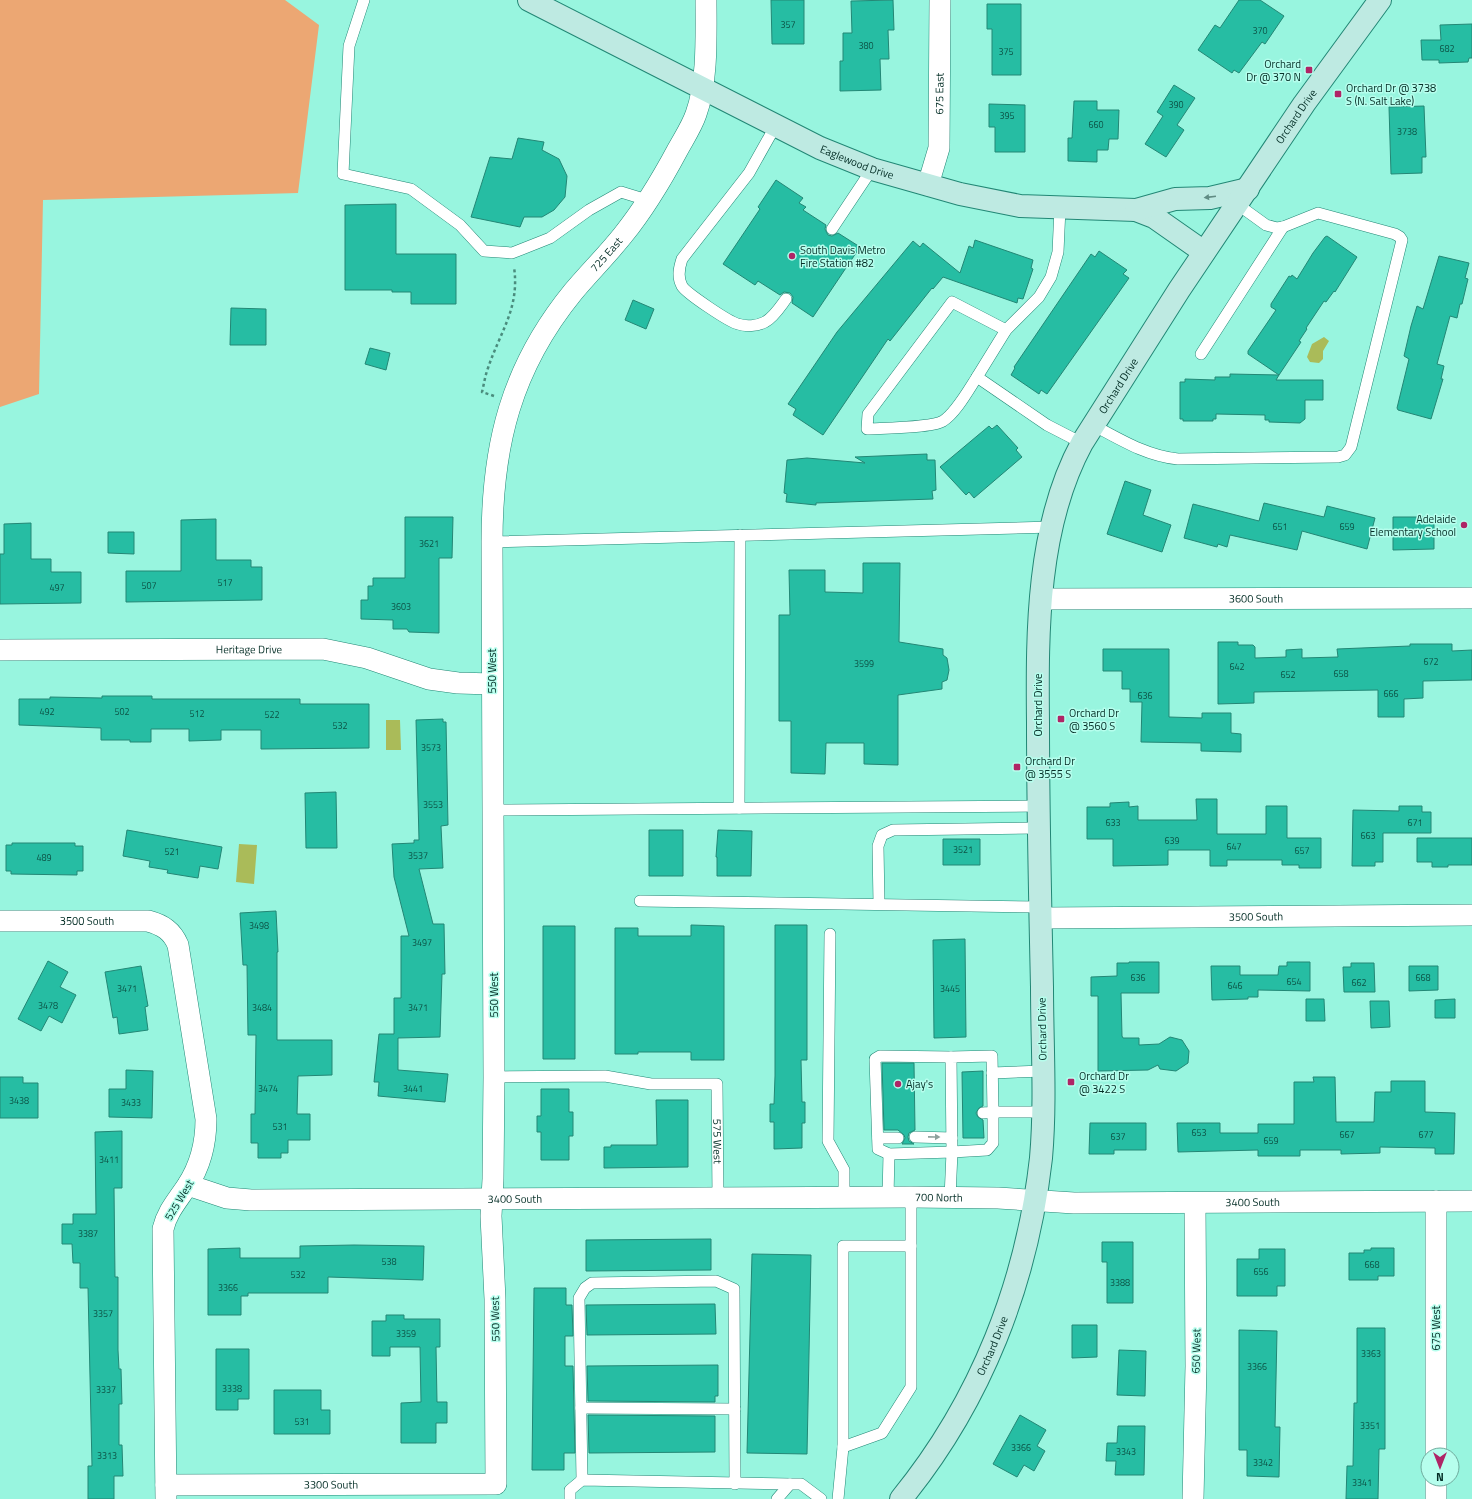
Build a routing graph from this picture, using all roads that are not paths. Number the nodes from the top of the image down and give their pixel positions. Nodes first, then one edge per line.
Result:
1 (364, 0) edge
2 (529, 0) edge
3 (706, 0) edge
4 (940, 0) edge
5 (1380, 0) edge
6 (702, 88) junction
7 (776, 125) junction
8 (872, 169) junction
9 (928, 185) junction
10 (1243, 197) junction
11 (647, 200) junction
12 (1060, 208) junction
13 (1136, 210) junction
14 (1283, 227) junction
15 (832, 229) dead end
16 (1204, 252) junction
17 (786, 299) dead end
18 (1006, 330) junction
19 (1201, 354) dead end
20 (977, 377) junction
21 (1087, 434) junction
22 (492, 506) joint
23 (1052, 527) junction
24 (740, 535) junction
25 (492, 542) junction
26 (1472, 598) edge
27 (1041, 599) junction
28 (0, 650) edge
29 (492, 684) junction
30 (1038, 806) junction
31 (739, 808) junction
32 (494, 810) junction
33 (1038, 828) junction
34 (640, 901) dead end
35 (879, 904) junction
36 (1040, 912) junction
37 (1472, 915) edge
38 (0, 921) edge
39 (171, 932) joint
40 (830, 934) dead end
41 (951, 1057) junction
42 (1043, 1071) junction
43 (992, 1073) junction
44 (494, 1076) junction
45 (988, 1112) junction
46 (1043, 1112) junction
47 (915, 1137) dead end
48 (878, 1138) junction
49 (898, 1138) dead end
50 (952, 1138) junction
51 (952, 1152) junction
52 (889, 1154) junction
53 (188, 1185) junction
54 (844, 1197) junction
55 (888, 1197) junction
56 (911, 1197) junction
57 (718, 1198) junction
58 (950, 1198) junction
59 (492, 1199) junction
60 (1034, 1200) junction
61 (1436, 1201) junction
62 (1472, 1201) edge
63 (1195, 1203) junction
64 (911, 1246) junction
65 (581, 1408) junction
66 (735, 1409) junction
67 (843, 1447) junction
68 (1436, 1447) edge
69 (582, 1480) junction
70 (496, 1484) joint
71 (735, 1484) junction
72 (790, 1484) junction
73 (1436, 1487) edge
74 (166, 1492) edge
75 (365, 1492) edge
76 (570, 1499) edge
77 (777, 1499) edge
78 (821, 1499) edge
79 (838, 1499) edge
80 (901, 1499) edge
81 (1193, 1499) edge
82 (1436, 1499) edge

1 - 11 lane
2 - 6 main road, Eaglewood Drive
3 - 6 street, 725 East
4 - 9 street, 675 East
5 - 10 main road, Orchard Drive
6 - 7 main road, Eaglewood Drive
6 - 11 street, 725 East
7 - 8 main road, Eaglewood Drive
7 - 17 lane
8 - 9 main road, Eaglewood Drive
8 - 15 lane
9 - 12 main road, Eaglewood Drive
10 -> 13 main road
10 - 14 lane
10 - 16 main road, Orchard Drive
11 - 22 street, 725 East
12 - 13 main road, Eaglewood Drive
12 - 18 lane
13 - 16 main road, Eaglewood Drive
14 - 19 lane
14 - 21 lane
16 - 21 main road, Orchard Drive
18 - 20 lane
18 - 20 lane
20 - 21 lane
21 - 23 main road, Orchard Drive
22 - 25 street, 550 West
23 - 24 lane
23 - 27 main road, Orchard Drive
24 - 25 lane
24 - 31 lane
25 - 29 street, 550 West
26 - 27 street, 3600 South
27 - 30 main road, Orchard Drive
28 - 29 street, Heritage Drive
29 - 32 street, 550 West
30 - 31 lane
30 - 33 main road, Orchard Drive
31 - 32 lane
32 - 44 street, 550 West
33 - 35 lane
33 - 36 main road, Orchard Drive
34 - 35 lane
35 - 36 lane
36 - 37 street, 3500 South
36 - 42 main road, Orchard Drive
38 - 39 street, 3500 South
39 - 53 street, 525 West
40 - 54 lane
41 - 43 lane
41 - 48 lane
41 - 50 lane
42 - 43 lane
42 - 46 main road, Orchard Drive
43 - 45 lane
44 - 57 lane, 575 West
44 - 59 street, 550 West
45 - 46 lane
45 - 51 lane
46 - 60 main road, Orchard Drive
47 -> 50 lane
48 - 49 lane
48 - 52 lane
50 - 51 lane
51 - 52 lane
51 - 58 lane
52 - 55 lane
53 - 59 street, 3400 South
53 - 74 street, 525 West
54 - 55 street, 700 North
54 - 57 street, 3400 South
55 - 56 street, 700 North
56 - 58 street, 700 North
56 - 64 lane
57 - 59 street, 3400 South
58 - 60 street, 700 North
59 - 70 street, 550 West
60 - 63 street, 3400 South
60 - 80 main road, Orchard Drive
61 - 62 street, 3400 South
61 - 63 street, 3400 South
61 - 68 street, 675 West
63 - 81 street, 650 West
64 - 67 lane
64 - 67 lane
65 - 66 lane
65 - 66 lane
65 - 69 lane
66 - 71 lane
67 - 79 lane
69 - 71 lane
69 - 76 lane
70 - 75 street, 3300 South
71 - 72 lane
72 - 77 lane
72 - 78 lane
73 - 82 street
74 - 75 street, 3300 South

